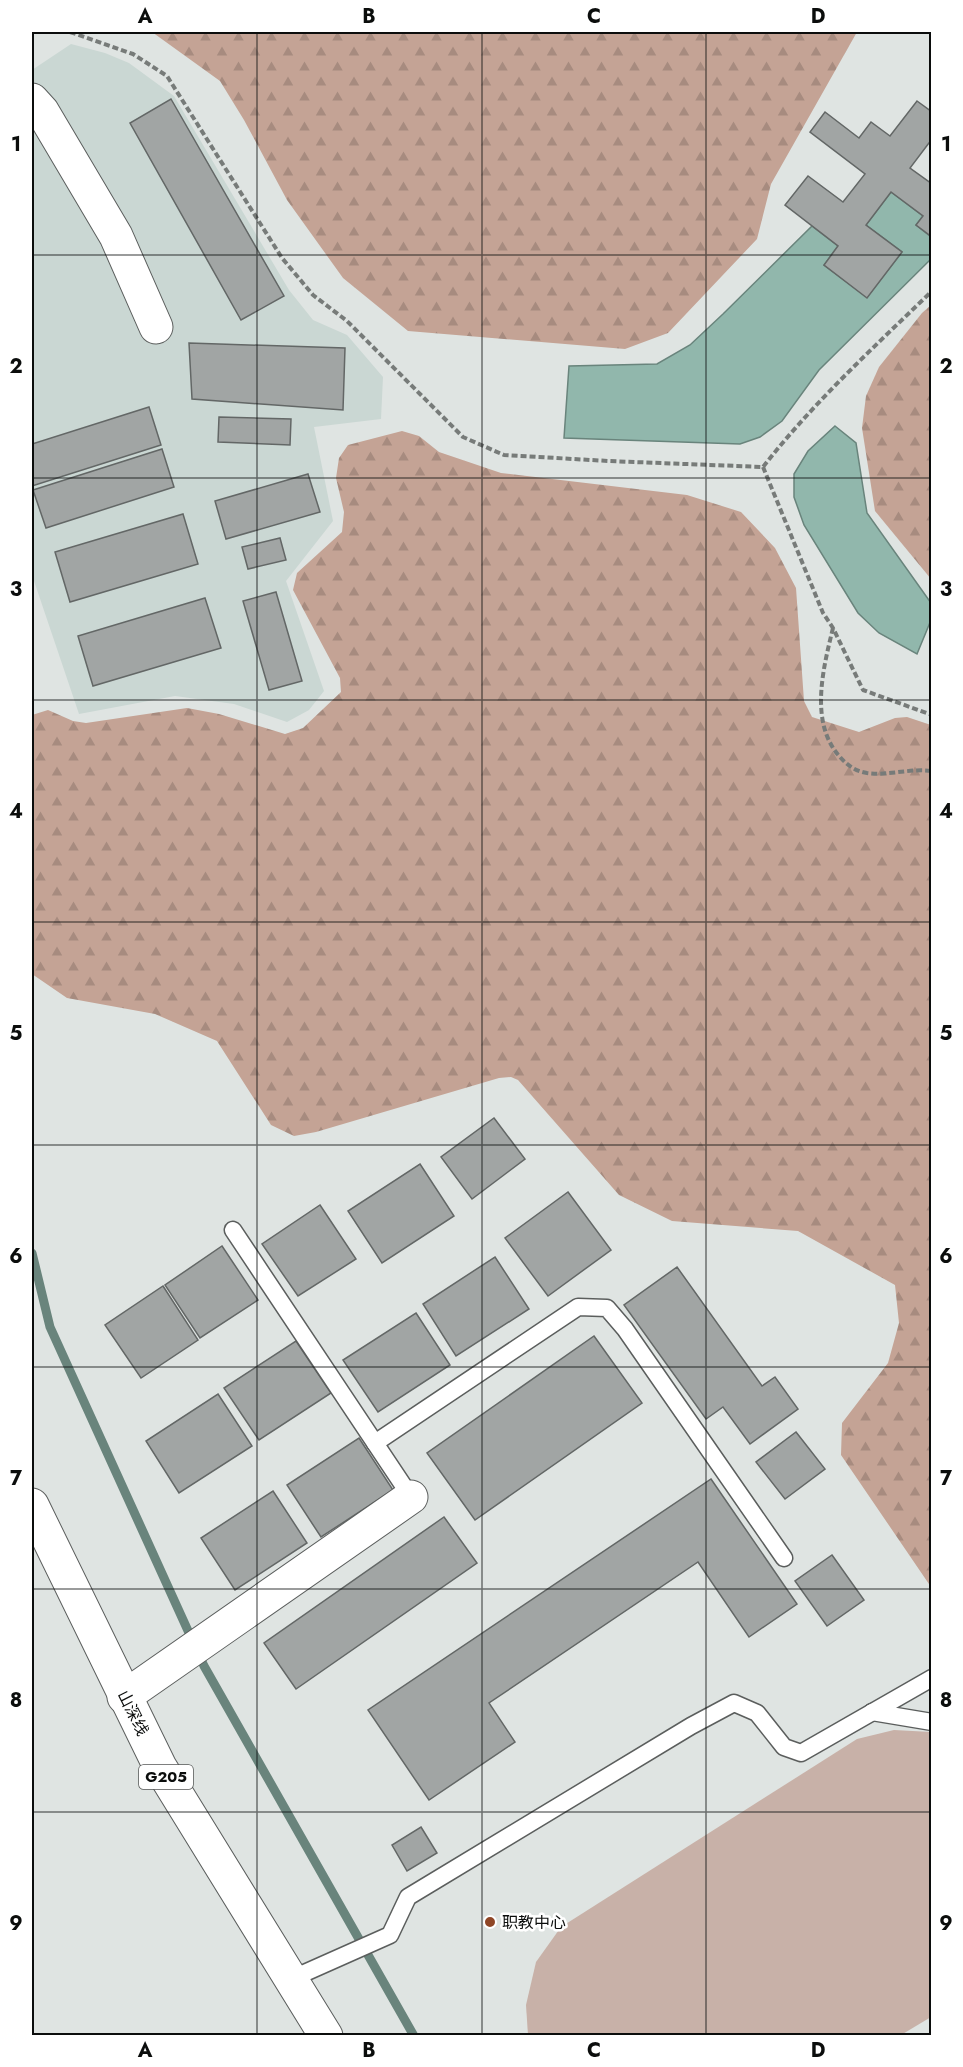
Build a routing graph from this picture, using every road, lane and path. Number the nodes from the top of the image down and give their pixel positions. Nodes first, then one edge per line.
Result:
1 (70, 32) edge
2 (32, 100) edge
3 (932, 291) edge
4 (156, 327) dead end
5 (763, 467) junction
6 (833, 628) junction
7 (932, 715) edge
8 (932, 771) edge
9 (233, 1230) dead end
10 (375, 1443) junction
11 (411, 1497) joint
12 (32, 1505) edge
13 (784, 1558) dead end
14 (932, 1678) edge
15 (124, 1697) junction
16 (872, 1712) junction
17 (932, 1722) edge
18 (291, 1979) junction
19 (326, 2036) edge

1 - 5 path
2 - 4 main road
3 - 5 path
5 - 6 path
6 - 7 path
6 - 8 path
9 - 10 lane
10 - 11 lane
10 - 13 lane
11 - 15 main road
12 - 15 main road, 山深线 / G205
14 - 16 lane
15 - 18 main road, 山深线 / G205
16 - 17 lane
16 - 18 lane
18 - 19 main road, 山深线 / G205

